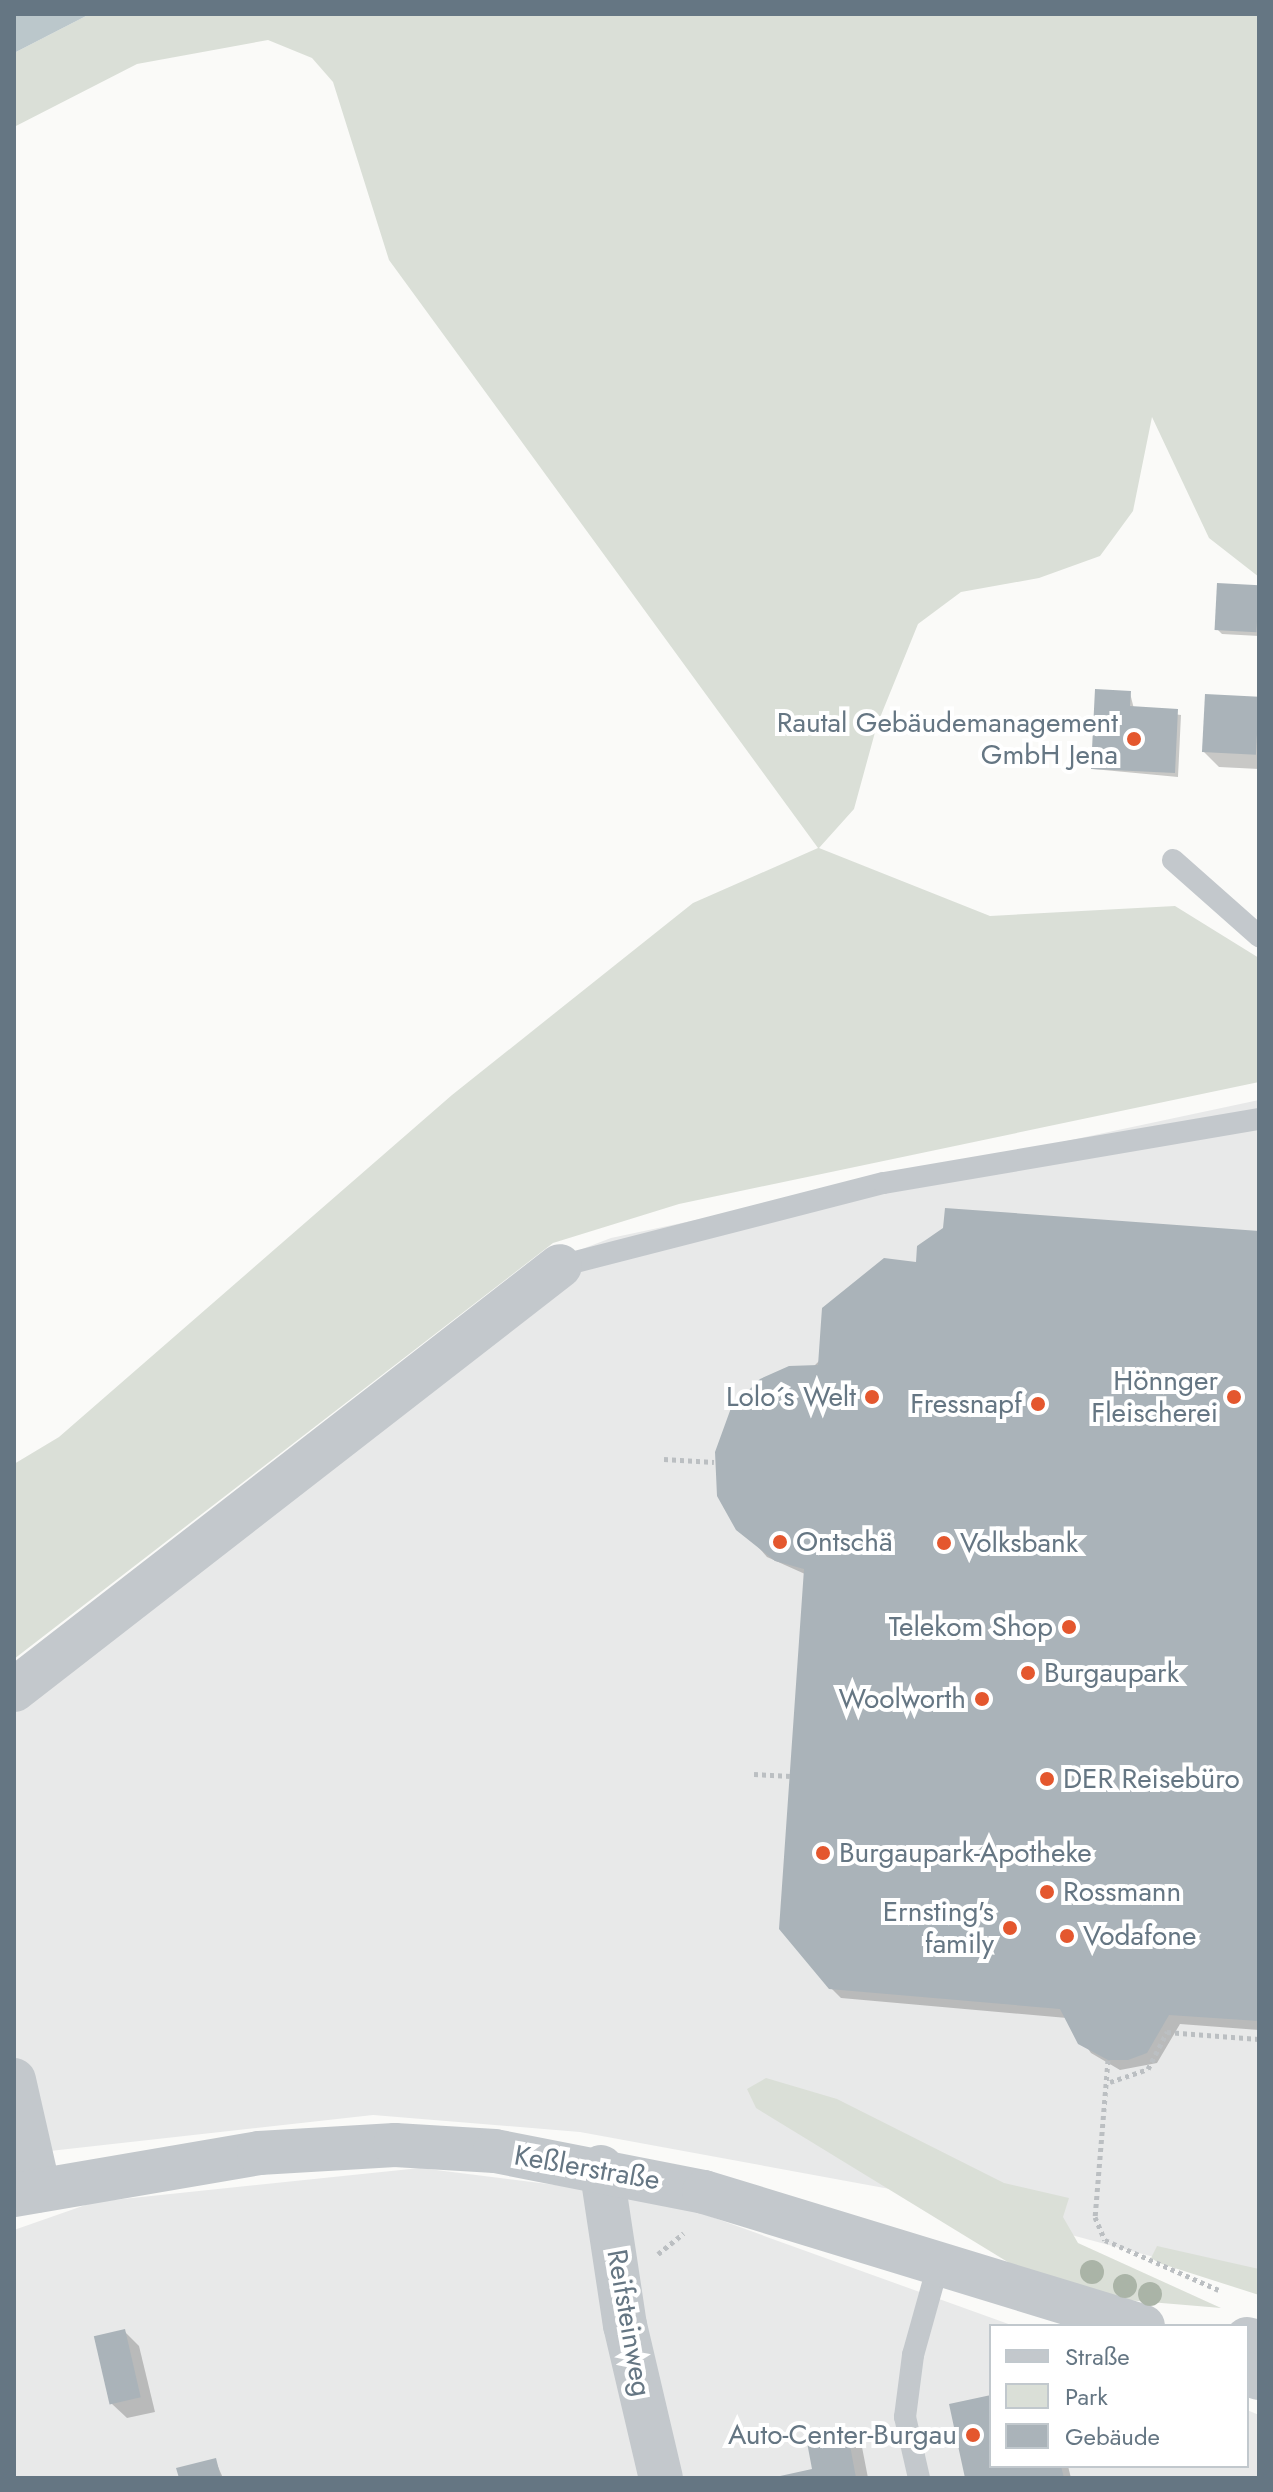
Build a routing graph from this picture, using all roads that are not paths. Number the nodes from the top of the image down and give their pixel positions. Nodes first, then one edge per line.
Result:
1 (1173, 860) dead end
2 (1259, 936) edge
3 (1259, 1119) edge
4 (560, 1266) joint
5 (14, 1690) edge
6 (14, 2080) edge
7 (601, 2167) junction
8 (26, 2192) edge
9 (939, 2262) junction
10 (1137, 2324) edge
11 (661, 2478) edge
12 (919, 2478) edge

1 - 2 lane
3 - 4 lane
4 - 5 street
6 - 8 street
7 - 8 street, Keßlerstraße
7 - 9 street, Keßlerstraße
7 - 11 street, Reifsteinweg
9 - 10 street, Keßlerstraße
9 - 12 lane

